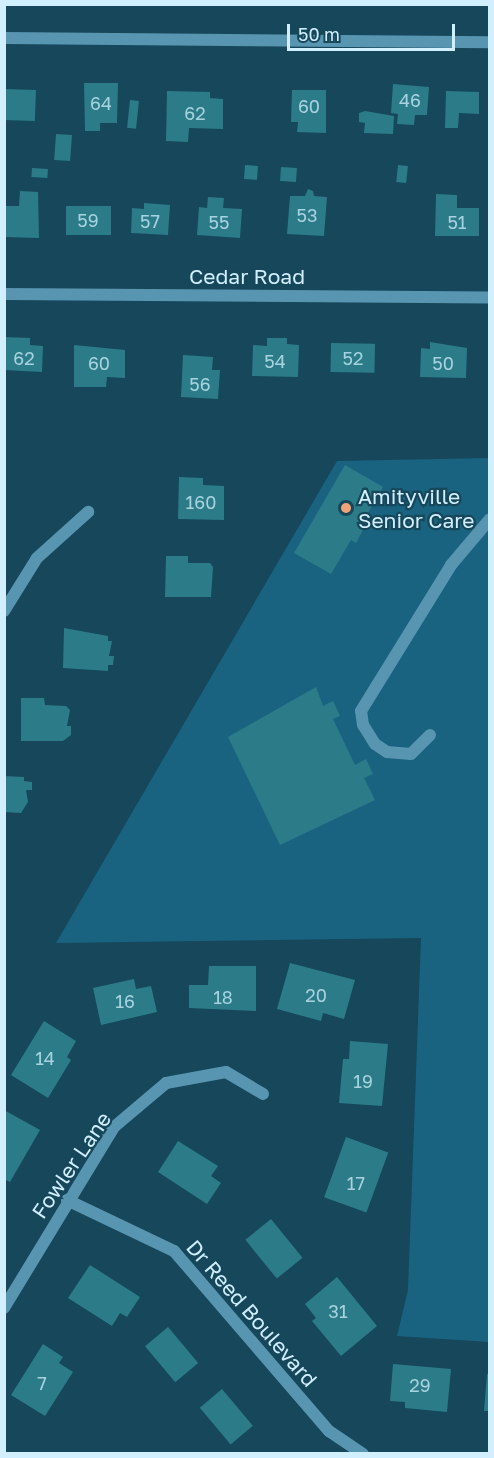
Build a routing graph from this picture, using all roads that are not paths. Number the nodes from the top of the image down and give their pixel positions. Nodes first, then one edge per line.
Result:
1 (4, 38) edge
2 (489, 42) edge
3 (4, 294) edge
4 (489, 297) edge
5 (88, 512) dead end
6 (489, 519) edge
7 (4, 611) edge
8 (430, 735) dead end
9 (263, 1094) dead end
10 (67, 1200) junction
11 (4, 1308) edge
12 (363, 1454) edge

1 - 2 street
3 - 4 street, Cedar Road
5 - 7 street
6 - 8 street
9 - 10 street, Fowler Lane
10 - 11 street, Fowler Lane
10 - 12 street, Dr Reed Boulevard

